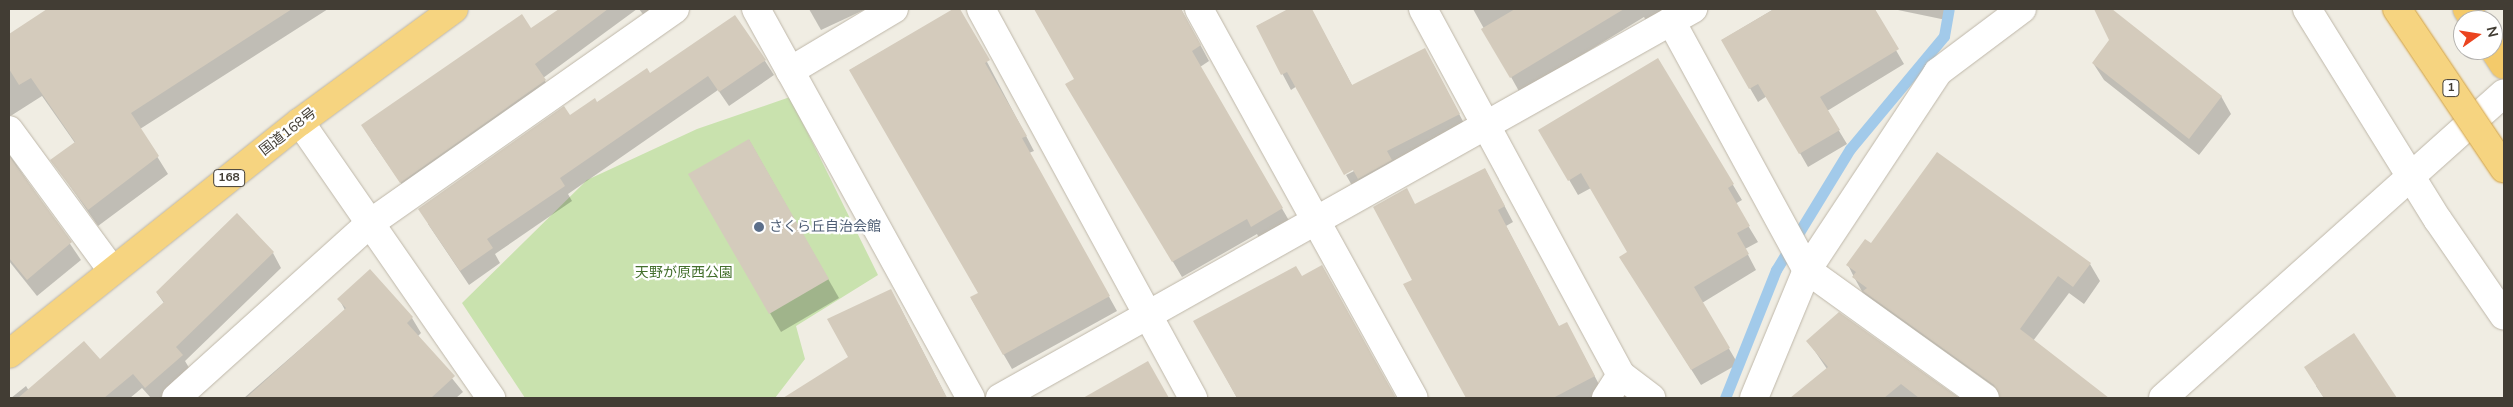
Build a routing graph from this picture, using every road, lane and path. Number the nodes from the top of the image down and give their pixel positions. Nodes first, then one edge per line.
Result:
1 (454, 9) edge
2 (675, 9) edge
3 (756, 9) edge
4 (894, 9) edge
5 (981, 9) edge
6 (1199, 9) edge
7 (1423, 9) edge
8 (2022, 9) edge
9 (2307, 9) edge
10 (2397, 9) edge
11 (1682, 15) edge
12 (790, 71) junction
13 (2504, 93) edge
14 (300, 122) junction
15 (1486, 125) junction
16 (9, 130) edge
17 (2504, 168) edge
18 (2413, 174) junction
19 (1316, 221) junction
20 (369, 224) junction
21 (112, 270) junction
22 (1807, 270) junction
23 (1147, 315) junction
24 (2504, 316) edge
25 (9, 354) edge
26 (1621, 375) junction
27 (483, 395) edge
28 (176, 398) edge
29 (971, 398) edge
30 (1000, 398) edge
31 (1192, 398) edge
32 (1414, 398) edge
33 (1606, 398) edge
34 (1652, 398) edge
35 (1754, 398) edge
36 (1985, 398) edge
37 (2163, 398) edge

1 - 14 highway, 国道168号 / 168
2 - 20 street
3 - 12 street
4 - 12 street
5 - 23 street
6 - 19 street
7 - 15 street
8 - 22 street
9 - 18 street
10 - 17 highway, 1, bridge
11 - 15 street
11 - 22 street
12 - 29 street
13 - 18 street
14 - 20 street
14 - 21 highway, 国道168号 / 168
15 - 19 street
15 - 26 street
16 - 21 street
18 - 24 street
18 - 37 street
19 - 23 street
19 - 32 street
20 - 27 street
20 - 28 street
21 - 25 highway, 国道168号 / 168
22 - 35 street
22 - 36 street
23 - 30 street
23 - 31 street
26 - 33 street
26 - 34 street

